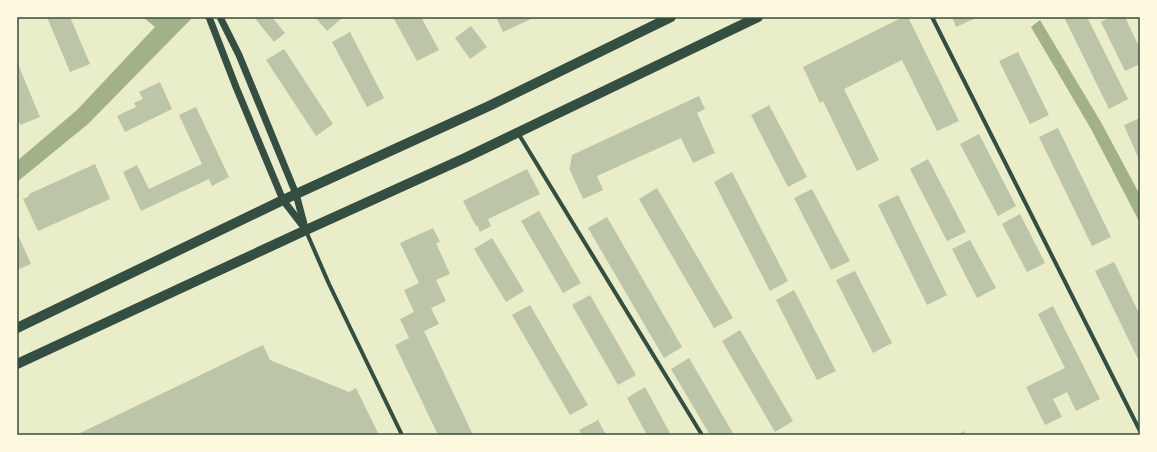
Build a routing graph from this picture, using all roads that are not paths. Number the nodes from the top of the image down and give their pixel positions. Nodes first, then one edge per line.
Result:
1 (220, 17) edge
2 (670, 17) edge
3 (758, 17) edge
4 (932, 17) edge
5 (209, 18) edge
6 (518, 132) junction
7 (296, 194) junction
8 (284, 200) junction
9 (306, 230) junction
10 (17, 328) edge
11 (17, 364) edge
12 (1140, 431) edge
13 (402, 435) edge
14 (702, 435) edge

1 - 7 street
2 - 7 main road
3 - 6 main road
4 - 12 street
5 - 8 street
6 - 9 main road
6 - 14 street
7 - 8 main road
7 - 9 street
8 - 9 street
8 - 10 main road
9 - 11 main road
9 - 13 street

